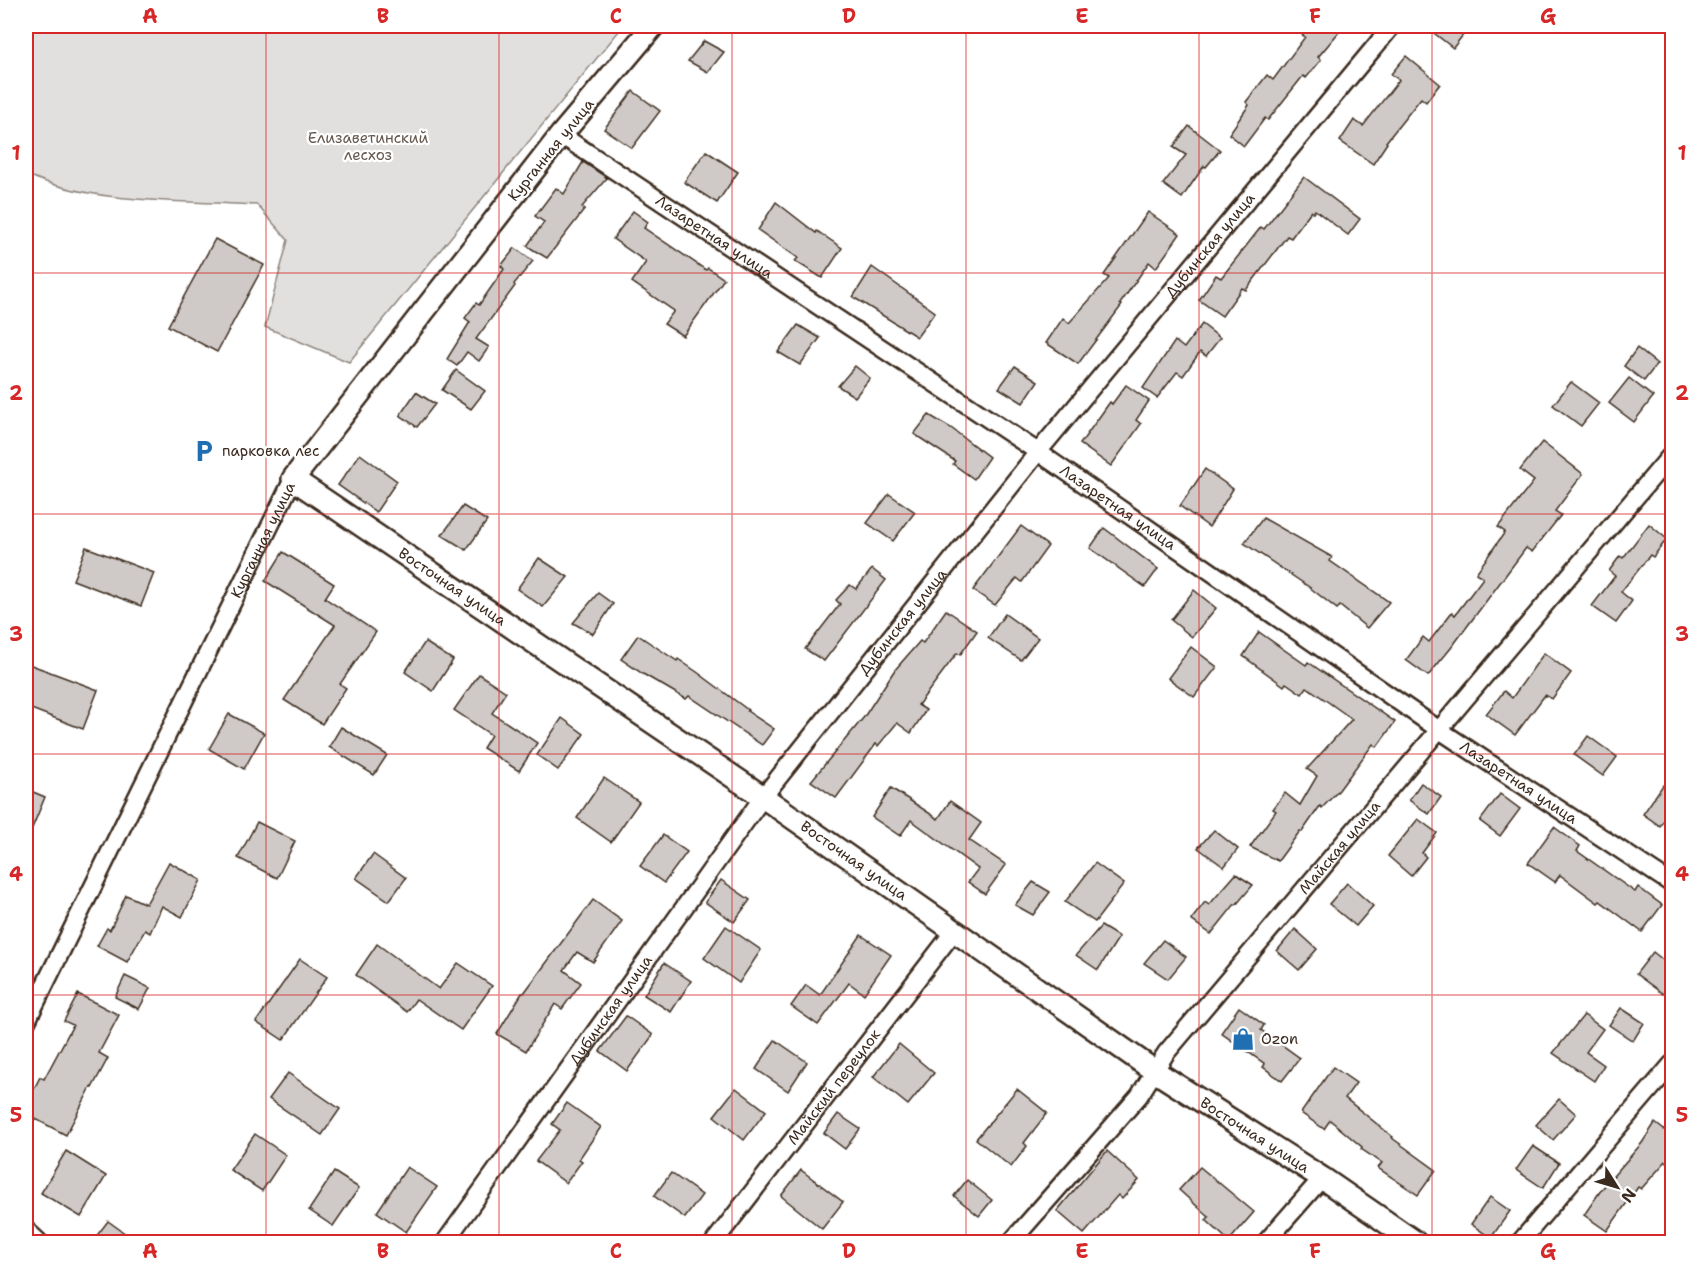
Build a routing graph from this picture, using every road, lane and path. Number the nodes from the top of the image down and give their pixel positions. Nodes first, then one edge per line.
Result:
1 (652, 26) edge
2 (1392, 26) edge
3 (561, 135) junction
4 (1038, 452) junction
5 (1672, 454) edge
6 (292, 479) junction
7 (1438, 729) junction
8 (763, 797) junction
9 (1672, 884) edge
10 (955, 930) junction
11 (26, 1023) edge
12 (1672, 1064) edge
13 (1156, 1072) junction
14 (1322, 1178) junction
15 (26, 1230) edge
16 (39, 1242) edge
17 (445, 1242) edge
18 (714, 1242) edge
19 (1011, 1242) edge
20 (1266, 1242) edge
21 (1415, 1242) edge
22 (1520, 1242) edge

1 - 3 street, Курганная улица
2 - 4 street, Дубинская улица
3 - 4 street, Лазаретная улица
3 - 6 street, Курганная улица
4 - 7 street, Лазаретная улица
4 - 8 street, Дубинская улица
5 - 7 street, Майская улица
6 - 8 street, Восточная улица
6 - 11 street, Курганная улица
7 - 9 street, Лазаретная улица
7 - 13 street, Майская улица
8 - 10 street, Восточная улица
8 - 17 street, Дубинская улица
10 - 13 street, Восточная улица
10 - 18 street, Майский переулок
12 - 22 street
13 - 14 street, Восточная улица
13 - 19 street, Майская улица
14 - 20 street
14 - 21 street, Восточная улица
15 - 16 street

